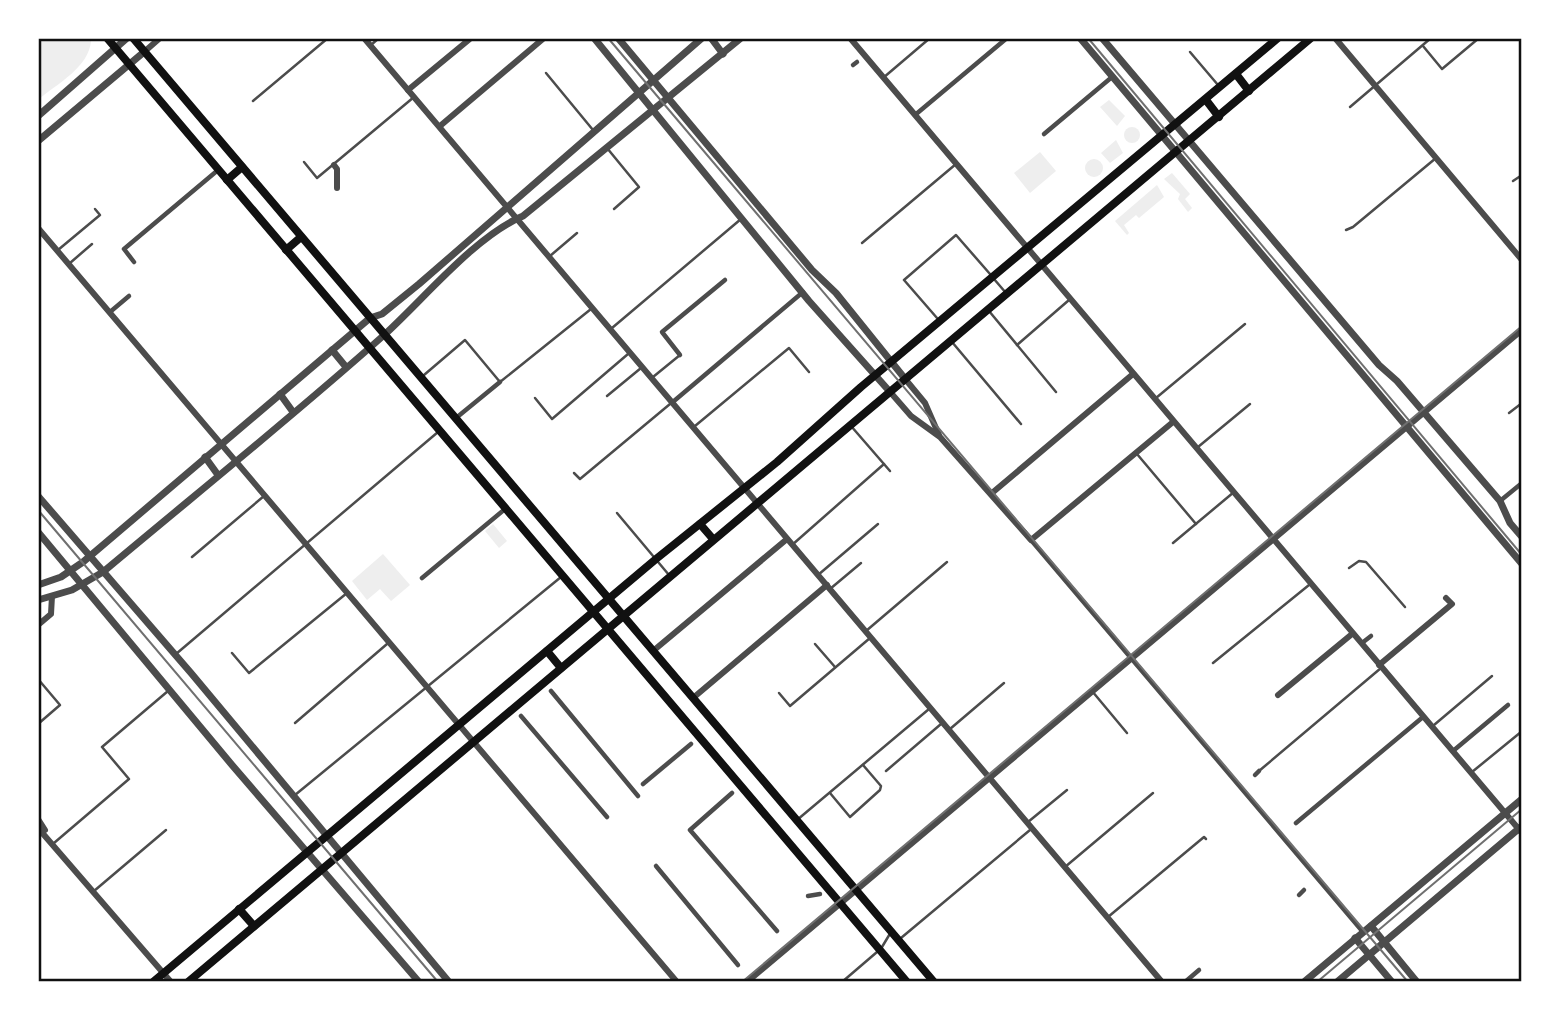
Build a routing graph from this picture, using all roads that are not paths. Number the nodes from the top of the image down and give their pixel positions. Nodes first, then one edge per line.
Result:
1 (107, 38) edge
2 (127, 38) edge
3 (133, 38) edge
4 (160, 38) edge
5 (328, 38) edge
6 (364, 38) edge
7 (380, 38) edge
8 (471, 38) edge
9 (544, 38) edge
10 (594, 38) edge
11 (618, 38) edge
12 (702, 38) edge
13 (711, 38) edge
14 (741, 38) edge
15 (850, 38) edge
16 (930, 38) edge
17 (1007, 38) edge
18 (1080, 38) edge
19 (1102, 38) edge
20 (1278, 38) edge
21 (1311, 38) edge
22 (1335, 38) edge
23 (1431, 38) edge
24 (1479, 38) edge
25 (370, 46) junction
26 (1423, 46) junction
27 (115, 49) junction
28 (144, 52) junction
29 (1190, 52) dead end
30 (723, 54) junction
31 (128, 65) junction
32 (546, 73) dead end
33 (1236, 74) junction
34 (1112, 77) junction
35 (883, 78) junction
36 (653, 80) junction
37 (1374, 86) junction
38 (1220, 88) junction
39 (408, 90) junction
40 (1250, 91) junction
41 (640, 94) junction
42 (414, 97) junction
43 (668, 99) junction
44 (1206, 100) junction
45 (253, 101) dead end
46 (1350, 107) dead end
47 (653, 109) junction
48 (915, 114) junction
49 (38, 116) edge
50 (1219, 117) junction
51 (1175, 125) junction
52 (440, 126) junction
53 (596, 132) junction
54 (1044, 134) dead end
55 (1162, 136) junction
56 (38, 141) edge
57 (1189, 142) junction
58 (606, 147) junction
59 (1176, 153) junction
60 (569, 154) junction
61 (1436, 158) junction
62 (304, 162) dead end
63 (956, 164) junction
64 (334, 165) junction
65 (242, 167) junction
66 (580, 168) junction
67 (218, 170) junction
68 (1521, 175) edge
69 (227, 180) junction
70 (1513, 181) dead end
71 (337, 188) dead end
72 (507, 205) junction
73 (95, 209) dead end
74 (614, 209) dead end
75 (743, 216) junction
76 (518, 218) junction
77 (38, 228) edge
78 (1346, 230) dead end
79 (577, 233) dead end
80 (301, 237) junction
81 (862, 243) dead end
82 (92, 244) dead end
83 (1027, 247) junction
84 (58, 250) junction
85 (286, 250) junction
86 (550, 256) junction
87 (1521, 260) edge
88 (134, 262) dead end
89 (70, 263) junction
90 (1043, 266) junction
91 (992, 277) junction
92 (724, 279) dead end
93 (803, 292) junction
94 (1008, 295) junction
95 (129, 296) dead end
96 (1069, 300) junction
97 (593, 306) junction
98 (989, 311) junction
99 (110, 312) junction
100 (370, 318) junction
101 (939, 321) junction
102 (1245, 324) dead end
103 (612, 328) junction
104 (1521, 330) edge
105 (355, 331) junction
106 (384, 335) junction
107 (952, 342) junction
108 (1017, 345) junction
109 (369, 348) junction
110 (332, 350) junction
111 (631, 351) junction
112 (680, 355) joint
113 (890, 362) junction
114 (644, 366) junction
115 (346, 367) junction
116 (810, 372) dead end
117 (876, 374) junction
118 (1133, 374) junction
119 (421, 377) junction
120 (653, 377) junction
121 (905, 380) junction
122 (500, 382) junction
123 (1056, 391) dead end
124 (891, 393) junction
125 (280, 394) junction
126 (607, 396) dead end
127 (535, 398) dead end
128 (1154, 400) junction
129 (674, 401) junction
130 (1521, 403) edge
131 (1250, 404) dead end
132 (293, 412) junction
133 (1424, 412) junction
134 (1509, 413) dead end
135 (456, 419) junction
136 (1173, 422) junction
137 (1021, 424) dead end
138 (695, 426) junction
139 (851, 426) junction
140 (1406, 427) junction
141 (440, 430) junction
142 (940, 437) junction
143 (220, 444) junction
144 (1196, 449) junction
145 (1136, 453) junction
146 (205, 457) junction
147 (234, 461) junction
148 (777, 461) junction
149 (492, 462) junction
150 (884, 464) junction
151 (890, 471) dead end
152 (574, 473) dead end
153 (477, 474) junction
154 (218, 475) junction
155 (788, 475) junction
156 (1521, 483) edge
157 (744, 489) junction
158 (1234, 492) junction
159 (992, 493) junction
160 (38, 496) edge
161 (264, 496) junction
162 (1500, 501) junction
163 (755, 503) junction
164 (506, 508) junction
165 (617, 513) dead end
166 (543, 521) junction
167 (700, 524) junction
168 (878, 524) dead end
169 (1196, 524) junction
170 (38, 532) edge
171 (529, 534) junction
172 (1521, 537) edge
173 (713, 539) junction
174 (1031, 540) junction
175 (1273, 540) junction
176 (790, 542) junction
177 (305, 544) junction
178 (1173, 544) dead end
179 (89, 556) junction
180 (192, 557) dead end
181 (656, 559) junction
182 (947, 562) dead end
183 (861, 563) dead end
184 (1521, 564) edge
185 (1349, 568) dead end
186 (71, 571) junction
187 (103, 572) junction
188 (564, 574) junction
189 (818, 575) junction
190 (670, 577) junction
191 (422, 578) dead end
192 (595, 582) junction
193 (38, 585) edge
194 (83, 585) junction
195 (1310, 585) junction
196 (829, 587) junction
197 (347, 593) junction
198 (580, 594) junction
199 (52, 596) junction
200 (1446, 598) dead end
201 (609, 599) junction
202 (38, 600) edge
203 (1405, 607) dead end
204 (595, 611) junction
205 (623, 616) junction
206 (38, 625) edge
207 (609, 628) junction
208 (868, 634) junction
209 (1352, 634) junction
210 (1371, 636) dead end
211 (389, 642) junction
212 (815, 644) dead end
213 (1361, 644) junction
214 (547, 651) junction
215 (653, 651) junction
216 (232, 653) dead end
217 (175, 655) junction
218 (1132, 659) junction
219 (1213, 663) dead end
220 (835, 667) junction
221 (1380, 667) junction
222 (561, 668) junction
223 (1492, 676) dead end
224 (38, 679) edge
225 (1004, 683) dead end
226 (428, 687) junction
227 (168, 690) junction
228 (551, 691) dead end
229 (1092, 691) junction
230 (779, 693) dead end
231 (1278, 695) dead end
232 (692, 698) junction
233 (1508, 705) dead end
234 (931, 707) junction
235 (521, 716) dead end
236 (1423, 718) junction
237 (944, 722) junction
238 (295, 723) dead end
239 (38, 724) edge
240 (459, 724) junction
241 (1431, 727) junction
242 (950, 730) junction
243 (1521, 732) edge
244 (1127, 733) dead end
245 (473, 741) junction
246 (691, 744) dead end
247 (737, 750) junction
248 (1452, 752) junction
249 (722, 762) junction
250 (863, 765) junction
251 (886, 771) dead end
252 (1257, 773) dead end
253 (1471, 773) junction
254 (989, 777) junction
255 (643, 784) dead end
256 (767, 786) junction
257 (1067, 790) dead end
258 (732, 793) dead end
259 (830, 793) junction
260 (1153, 793) dead end
261 (638, 796) dead end
262 (293, 797) junction
263 (753, 798) junction
264 (1521, 799) edge
265 (1504, 813) junction
266 (607, 817) dead end
267 (38, 820) edge
268 (796, 821) junction
269 (1296, 823) dead end
270 (1030, 825) junction
271 (38, 828) edge
272 (1520, 829) edge
273 (166, 830) dead end
274 (326, 836) junction
275 (1206, 839) dead end
276 (54, 843) junction
277 (308, 852) junction
278 (340, 852) junction
279 (823, 853) junction
280 (809, 865) junction
281 (656, 866) dead end
282 (1065, 867) junction
283 (321, 868) junction
284 (855, 890) junction
285 (1304, 890) dead end
286 (94, 891) junction
287 (820, 894) dead end
288 (1298, 895) dead end
289 (808, 896) dead end
290 (760, 901) dead end
291 (752, 902) junction
292 (840, 903) junction
293 (239, 909) junction
294 (1108, 917) junction
295 (254, 926) junction
296 (1371, 926) junction
297 (777, 931) dead end
298 (891, 931) junction
299 (1363, 932) junction
300 (1356, 938) junction
301 (898, 940) junction
302 (1384, 942) junction
303 (880, 950) junction
304 (1369, 954) junction
305 (738, 965) dead end
306 (1199, 970) dead end
307 (163, 972) junction
308 (153, 982) edge
309 (171, 982) edge
310 (188, 982) edge
311 (419, 982) edge
312 (449, 982) edge
313 (677, 982) edge
314 (747, 982) edge
315 (842, 982) edge
316 (907, 982) edge
317 (933, 982) edge
318 (1162, 982) edge
319 (1185, 982) edge
320 (1304, 982) edge
321 (1337, 982) edge
322 (1392, 982) edge
323 (1417, 982) edge

1 - 27 main road
2 - 27 street
3 - 28 main road
4 - 28 street
5 - 45 lane
6 - 25 street
7 - 25 lane
8 - 39 street
9 - 52 street
10 - 41 street
11 - 36 street
12 - 36 street
13 - 30 street
14 - 30 street
15 - 35 street
16 - 35 lane
17 - 48 street
18 - 34 street
19 - 51 street
20 - 33 main road
21 - 40 main road
22 - 37 street
23 - 26 lane
24 - 26 lane
25 - 39 street
26 - 37 lane
27 - 31 main road
27 - 49 street
28 - 31 street
28 - 65 main road
29 - 38 lane
30 - 43 street
31 - 56 street
31 - 67 main road
32 - 53 lane
33 - 38 main road
33 - 40 main road
34 - 54 street
34 - 55 street
35 - 48 street
36 - 41 street
36 - 43 street
37 - 46 lane
37 - 61 street
38 - 44 main road
39 - 42 street
40 - 50 main road
41 - 47 street
41 - 53 street
42 - 52 street
42 - 64 lane
43 - 47 street
43 - 113 street
44 - 50 main road
44 - 51 main road
47 - 58 street
47 - 75 street
48 - 63 street
50 - 57 main road
51 - 55 main road
51 - 57 street
52 - 72 street
53 - 60 street
55 - 59 street
55 - 83 main road
57 - 59 main road
57 - 133 street
58 - 66 street
58 - 74 lane
59 - 90 main road
59 - 140 street
60 - 66 street
60 - 72 street
61 - 78 lane
61 - 87 street
62 - 64 lane
63 - 81 lane
63 - 83 street
64 - 71 street
65 - 69 main road
65 - 80 main road
66 - 76 street
67 - 69 main road
67 - 88 street
68 - 70 lane
69 - 85 main road
72 - 76 street
72 - 100 street
73 - 84 lane
75 - 93 street
75 - 103 lane
76 - 86 street
76 - 106 street
77 - 84 street
79 - 86 lane
80 - 85 main road
80 - 100 main road
82 - 89 lane
83 - 90 street
83 - 91 main road
84 - 89 street
85 - 105 main road
86 - 97 street
89 - 99 street
90 - 94 main road
90 - 96 street
91 - 94 lane
91 - 101 main road
91 - 101 lane
92 - 112 street
93 - 117 street
93 - 129 street
94 - 98 main road
95 - 99 street
96 - 108 lane
96 - 118 street
97 - 103 street
97 - 122 lane
98 - 107 main road
98 - 108 lane
99 - 143 street
100 - 105 street
100 - 106 main road
101 - 113 main road
102 - 128 lane
103 - 111 street
104 - 133 street
105 - 109 main road
105 - 110 street
106 - 109 street
106 - 119 main road
107 - 121 main road
107 - 137 lane
108 - 123 lane
109 - 115 street
109 - 141 main road
110 - 115 street
110 - 125 street
111 - 114 street
111 - 127 lane
112 - 120 lane
113 - 117 main road
113 - 121 street
114 - 120 street
114 - 126 lane
115 - 132 street
116 - 138 lane
117 - 124 street
117 - 148 main road
118 - 128 street
118 - 159 street
119 - 122 lane
119 - 135 main road
120 - 129 street
121 - 124 main road
121 - 142 street
122 - 135 street
124 - 139 main road
124 - 142 street
125 - 132 street
125 - 143 street
128 - 136 street
129 - 138 street
129 - 152 lane
130 - 134 lane
131 - 144 lane
132 - 147 street
133 - 140 street
133 - 162 street
135 - 149 main road
136 - 144 street
136 - 145 street
138 - 157 street
139 - 150 lane
139 - 155 main road
140 - 175 street
140 - 184 street
141 - 153 main road
141 - 177 lane
142 - 159 street
143 - 146 street
143 - 147 street
144 - 158 street
145 - 169 lane
145 - 174 street
146 - 154 street
146 - 179 street
147 - 154 street
147 - 161 street
148 - 155 main road
148 - 157 main road
149 - 153 main road
149 - 166 main road
150 - 151 lane
150 - 176 lane
153 - 164 main road
154 - 187 street
155 - 163 main road
156 - 162 street
157 - 163 street
157 - 167 main road
158 - 169 lane
158 - 175 street
159 - 174 street
160 - 179 street
161 - 177 street
161 - 180 lane
162 - 172 street
163 - 173 main road
163 - 176 street
164 - 171 main road
164 - 191 street
165 - 181 lane
166 - 171 main road
166 - 192 main road
167 - 173 main road
167 - 181 main road
168 - 189 lane
169 - 178 lane
170 - 186 street
171 - 188 main road
173 - 190 main road
174 - 218 street
175 - 195 street
175 - 218 street
176 - 189 street
176 - 215 street
177 - 197 street
177 - 217 lane
179 - 186 street
179 - 187 street
181 - 190 lane
181 - 201 main road
182 - 208 lane
183 - 196 lane
185 - 203 lane
186 - 193 street
186 - 194 street
187 - 194 street
187 - 217 street
188 - 198 main road
188 - 226 lane
189 - 196 street
190 - 205 main road
192 - 198 main road
192 - 201 main road
194 - 199 street
194 - 227 street
195 - 209 street
195 - 219 lane
196 - 208 street
196 - 232 street
197 - 211 street
197 - 216 lane
198 - 204 main road
199 - 202 street
199 - 206 street
200 - 221 street
201 - 204 main road
201 - 205 main road
204 - 207 main road
204 - 214 main road
205 - 207 main road
205 - 215 main road
207 - 222 main road
207 - 249 main road
208 - 220 lane
208 - 234 street
209 - 213 street
209 - 231 street
210 - 213 street
211 - 226 street
211 - 238 lane
212 - 220 lane
213 - 221 street
214 - 222 main road
214 - 240 main road
215 - 232 main road
217 - 262 street
218 - 229 street
218 - 299 street
220 - 230 lane
221 - 236 street
221 - 252 lane
222 - 245 main road
223 - 241 lane
224 - 239 lane
225 - 242 lane
226 - 240 street
226 - 262 lane
227 - 276 lane
227 - 277 street
228 - 261 street
229 - 244 lane
229 - 254 street
232 - 247 main road
233 - 248 street
234 - 237 street
234 - 250 lane
235 - 266 street
236 - 241 street
236 - 269 street
237 - 242 street
237 - 251 lane
240 - 245 street
240 - 274 main road
241 - 248 street
242 - 254 street
243 - 253 lane
245 - 278 main road
245 - 313 street
246 - 255 street
247 - 249 main road
247 - 256 main road
248 - 253 street
249 - 263 main road
250 - 259 lane
250 - 259 lane
253 - 265 street
254 - 270 street
254 - 284 street
256 - 263 main road
256 - 268 main road
257 - 270 lane
258 - 291 street
259 - 268 lane
260 - 282 lane
262 - 274 street
263 - 280 main road
264 - 265 street
265 - 272 street
265 - 296 street
267 - 276 street
268 - 279 main road
270 - 282 street
270 - 301 lane
271 - 276 street
272 - 302 street
273 - 286 lane
274 - 277 main road
274 - 278 street
275 - 294 lane
276 - 286 street
277 - 283 street
277 - 293 main road
278 - 283 main road
278 - 312 street
279 - 280 main road
279 - 284 main road
280 - 292 main road
281 - 305 street
282 - 294 street
283 - 295 main road
283 - 311 street
284 - 292 street
284 - 298 main road
285 - 288 street
286 - 307 street
287 - 289 street
290 - 291 street
291 - 297 street
292 - 303 main road
292 - 314 street
293 - 295 main road
293 - 307 main road
294 - 318 street
295 - 310 main road
296 - 299 street
296 - 302 street
298 - 301 main road
298 - 303 lane
299 - 300 street
300 - 304 street
300 - 320 street
301 - 317 main road
302 - 304 street
302 - 323 street
303 - 315 lane
303 - 316 main road
304 - 321 street
304 - 322 street
306 - 319 street
307 - 308 main road
307 - 309 street

